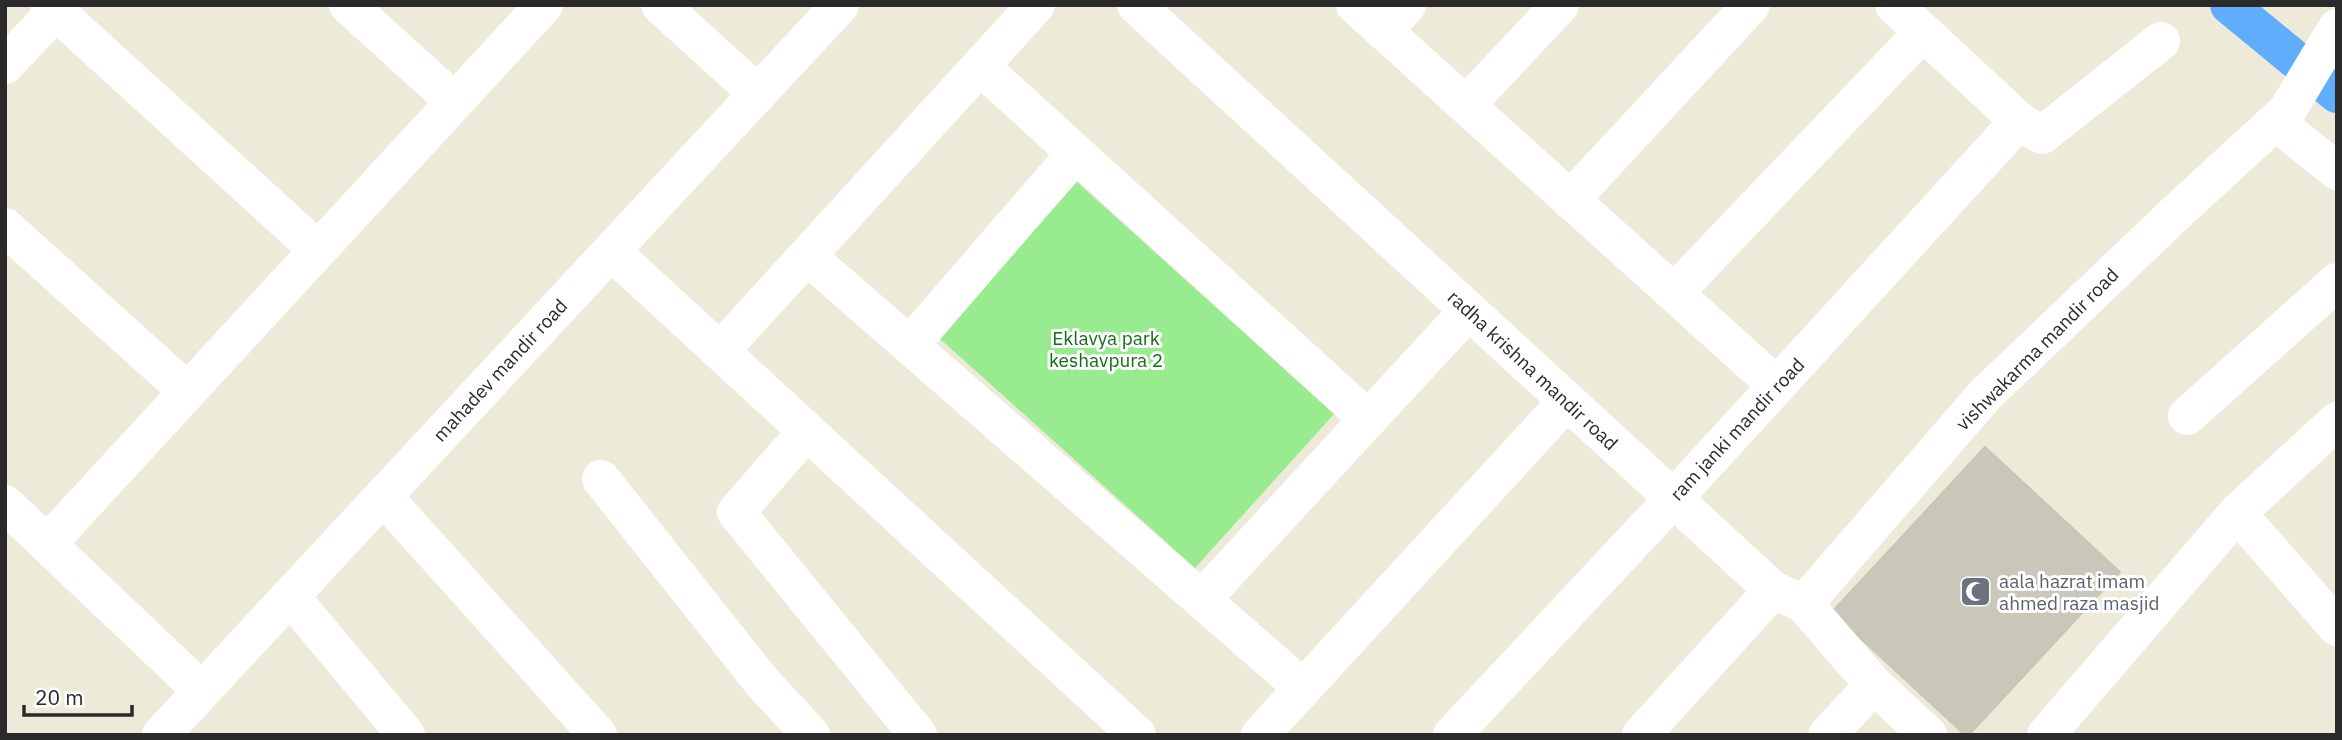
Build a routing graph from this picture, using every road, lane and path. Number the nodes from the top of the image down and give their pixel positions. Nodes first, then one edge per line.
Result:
1 (348, 5) edge
2 (544, 5) edge
3 (660, 5) edge
4 (840, 5) edge
5 (1036, 5) edge
6 (1136, 5) edge
7 (1355, 5) edge
8 (1560, 5) edge
9 (1751, 5) edge
10 (1894, 5) edge
11 (53, 8) edge
12 (1395, 18) edge
13 (2337, 28) edge
14 (1923, 32) junction
15 (2161, 41) dead end
16 (5, 65) edge
17 (980, 66) junction
18 (758, 94) junction
19 (455, 102) junction
20 (1466, 105) junction
21 (2282, 116) junction
22 (2020, 121) junction
23 (1076, 153) junction
24 (2337, 171) edge
25 (1570, 200) junction
26 (5, 227) edge
27 (318, 250) junction
28 (611, 251) junction
29 (807, 256) junction
30 (2337, 282) edge
31 (1674, 293) junction
32 (1469, 310) junction
33 (910, 345) junction
34 (720, 351) junction
35 (1777, 386) junction
36 (187, 391) junction
37 (1567, 401) junction
38 (2186, 416) dead end
39 (1368, 419) junction
40 (2337, 421) edge
41 (807, 431) junction
42 (601, 479) dead end
43 (383, 496) junction
44 (1673, 499) junction
45 (5, 504) edge
46 (2237, 513) junction
47 (47, 544) junction
48 (290, 596) junction
49 (1788, 597) junction
50 (1202, 599) junction
51 (2337, 627) edge
52 (1874, 685) junction
53 (1303, 688) junction
54 (202, 691) junction
55 (174, 730) edge
56 (405, 735) edge
57 (598, 735) edge
58 (811, 735) edge
59 (918, 735) edge
60 (1137, 735) edge
61 (1260, 735) edge
62 (1452, 735) edge
63 (1642, 735) edge
64 (1827, 735) edge
65 (1928, 735) edge
66 (2046, 735) edge

1 - 19 street
2 - 19 street
3 - 18 street
4 - 18 street, mahadev mandir road
5 - 17 street
6 - 32 street, radha krishna mandir road
7 - 12 street
8 - 20 street
9 - 25 street
10 - 14 street
11 - 16 street
11 - 27 street
12 - 20 street
13 - 21 street, vishwakarma mandir road
14 - 22 street
14 - 31 street
15 - 22 street
17 - 23 street
17 - 29 street
18 - 28 street, mahadev mandir road
19 - 27 street
20 - 25 street
21 - 24 street
21 - 49 street, vishwakarma mandir road
22 - 35 street, ram janki mandir road
23 - 33 street
23 - 39 street
25 - 31 street
26 - 36 street
27 - 36 street
28 - 34 street
28 - 43 street, mahadev mandir road
29 - 33 street
29 - 34 street
30 - 38 street
31 - 35 street
32 - 37 street, radha krishna mandir road
32 - 39 street
33 - 50 street
34 - 41 street
35 - 44 street, ram janki mandir road
36 - 47 street
37 - 44 street, radha krishna mandir road
37 - 53 street
39 - 50 street
40 - 46 street
41 - 59 street
41 - 60 street
42 - 58 street
43 - 48 street, mahadev mandir road
43 - 57 street
44 - 49 street, radha krishna mandir road
44 - 62 street, ram janki mandir road
45 - 47 street
46 - 51 street
46 - 66 street
47 - 54 street
48 - 54 street, mahadev mandir road
48 - 56 street
49 - 52 street, radha krishna mandir road
49 - 63 street, vishwakarma mandir road
50 - 53 street
52 - 64 street
52 - 65 street, radha krishna mandir road
53 - 61 street
54 - 55 street, mahadev mandir road

